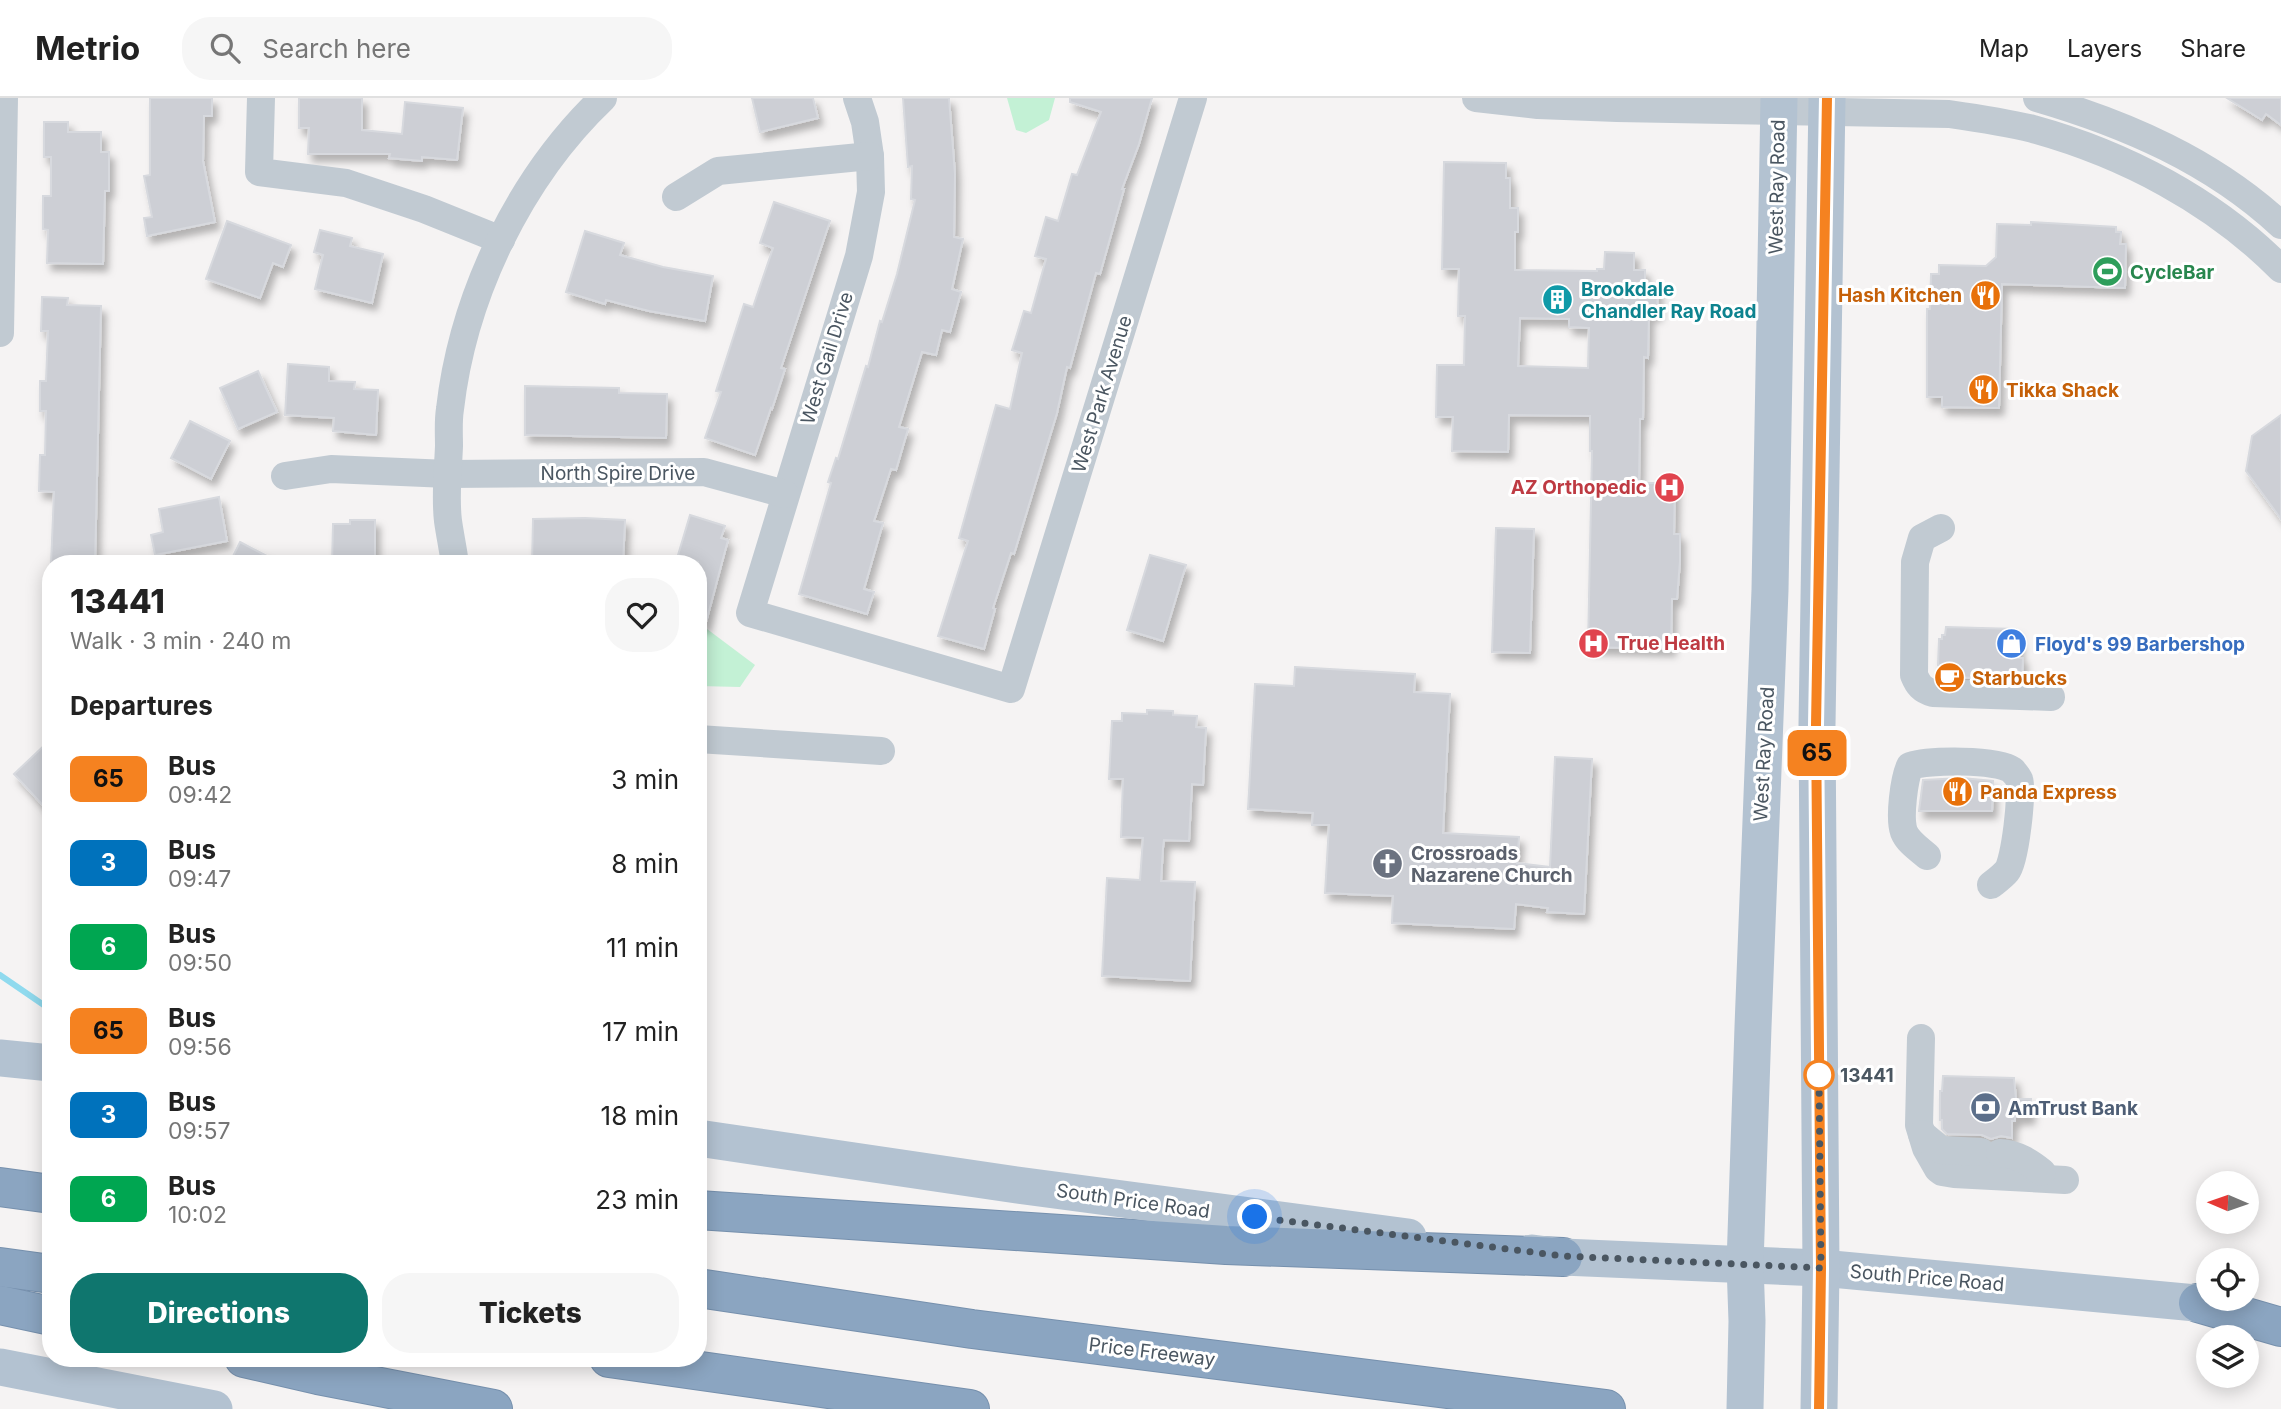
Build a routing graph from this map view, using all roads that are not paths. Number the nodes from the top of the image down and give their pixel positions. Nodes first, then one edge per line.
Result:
1 (4, 98) edge
2 (261, 98) edge
3 (603, 98) edge
4 (857, 98) edge
5 (1193, 98) edge
6 (1476, 98) edge
7 (2036, 98) edge
8 (1779, 104) edge
9 (1827, 104) edge
10 (870, 156) junction
11 (676, 197) dead end
12 (2281, 225) edge
13 (501, 240) junction
14 (2281, 269) edge
15 (0, 333) edge
16 (448, 474) junction
17 (285, 476) dead end
18 (785, 494) junction
19 (1771, 520) junction
20 (1941, 528) dead end
21 (454, 555) edge
22 (750, 613) joint
23 (2051, 697) dead end
24 (1816, 725) junction
25 (707, 740) edge
26 (881, 751) dead end
27 (1927, 856) dead end
28 (1991, 885) dead end
29 (1921, 1038) dead end
30 (0, 1058) edge
31 (42, 1062) edge
32 (707, 1139) edge
33 (1924, 1141) junction
34 (0, 1161) edge
35 (42, 1166) edge
36 (0, 1187) edge
37 (42, 1193) edge
38 (707, 1211) edge
39 (1563, 1256) junction
40 (1745, 1264) junction
41 (0, 1267) edge
42 (1821, 1268) junction
43 (42, 1273) edge
44 (707, 1289) edge
45 (2196, 1303) edge
46 (0, 1305) edge
47 (2259, 1308) edge
48 (2281, 1310) edge
49 (2226, 1311) edge
50 (42, 1314) edge
51 (2281, 1327) edge
52 (288, 1367) edge
53 (674, 1367) edge
54 (6, 1372) edge
55 (215, 1409) edge
56 (493, 1409) edge
57 (970, 1409) edge
58 (1606, 1409) edge
59 (1745, 1409) edge
60 (1819, 1409) edge

1 - 15 street
2 - 13 street
3 - 13 street
4 - 10 street, West Gail Drive
5 - 22 street, West Park Avenue
6 - 8 street
7 - 12 street
8 - 9 street
8 - 19 main road, West Ray Road
9 - 14 street
9 - 24 main road
10 - 11 street
10 - 18 street, West Gail Drive
13 - 16 street
16 - 17 street, North Spire Drive
16 - 18 street, North Spire Drive
16 - 21 street
18 - 22 street, West Gail Drive
19 - 24 main road
19 - 40 main road, West Ray Road
20 - 23 street
24 - 42 main road
25 - 26 street
27 - 28 street
29 - 33 street
30 - 31 main road
32 - 39 main road, South Price Road
33 - 33 street
34 - 35 highway
36 - 37 highway
38 - 39 highway
39 - 40 main road, South Price Road
40 - 42 main road, South Price Road
40 - 59 main road, West Ray Road
41 - 43 highway
42 - 45 main road, South Price Road
42 - 60 main road
44 - 58 highway, Price Freeway
46 - 50 highway
47 - 48 main road, South Price Road
49 - 51 highway
52 - 56 highway
53 - 57 highway
54 - 55 main road

